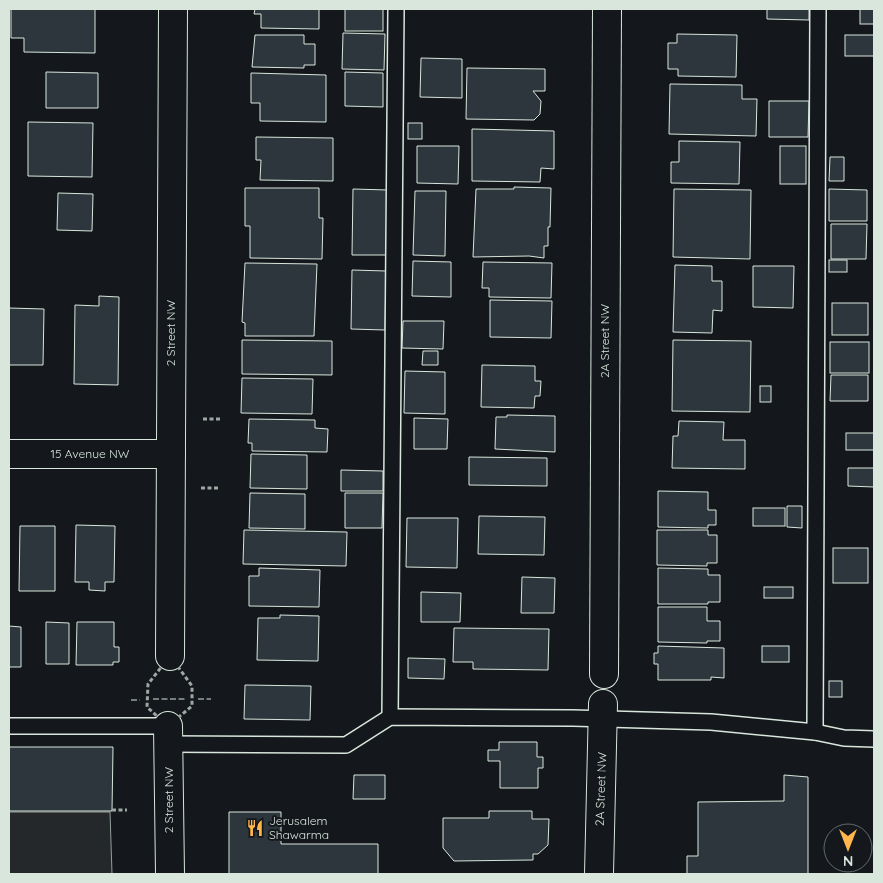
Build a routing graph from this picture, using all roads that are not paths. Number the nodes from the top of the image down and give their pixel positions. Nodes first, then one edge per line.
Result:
1 (173, 9) edge
2 (396, 9) edge
3 (607, 9) edge
4 (818, 9) edge
5 (9, 454) edge
6 (170, 454) junction
7 (170, 656) road end
8 (604, 674) dead end
9 (603, 711) junction
10 (390, 717) junction
11 (9, 726) edge
12 (815, 732) junction
13 (169, 735) junction
14 (874, 739) edge
15 (170, 874) edge
16 (599, 874) edge

1 - 6 street, 2 Street NW
2 - 10 lane
3 - 8 street, 2A Street NW
4 - 12 lane
5 - 6 street, 15 Avenue NW
6 - 7 street, 2 Street NW
9 - 10 lane
9 - 12 lane
9 - 16 street, 2A Street NW
10 - 13 lane
11 - 13 lane
12 - 14 lane
13 - 15 street, 2 Street NW

